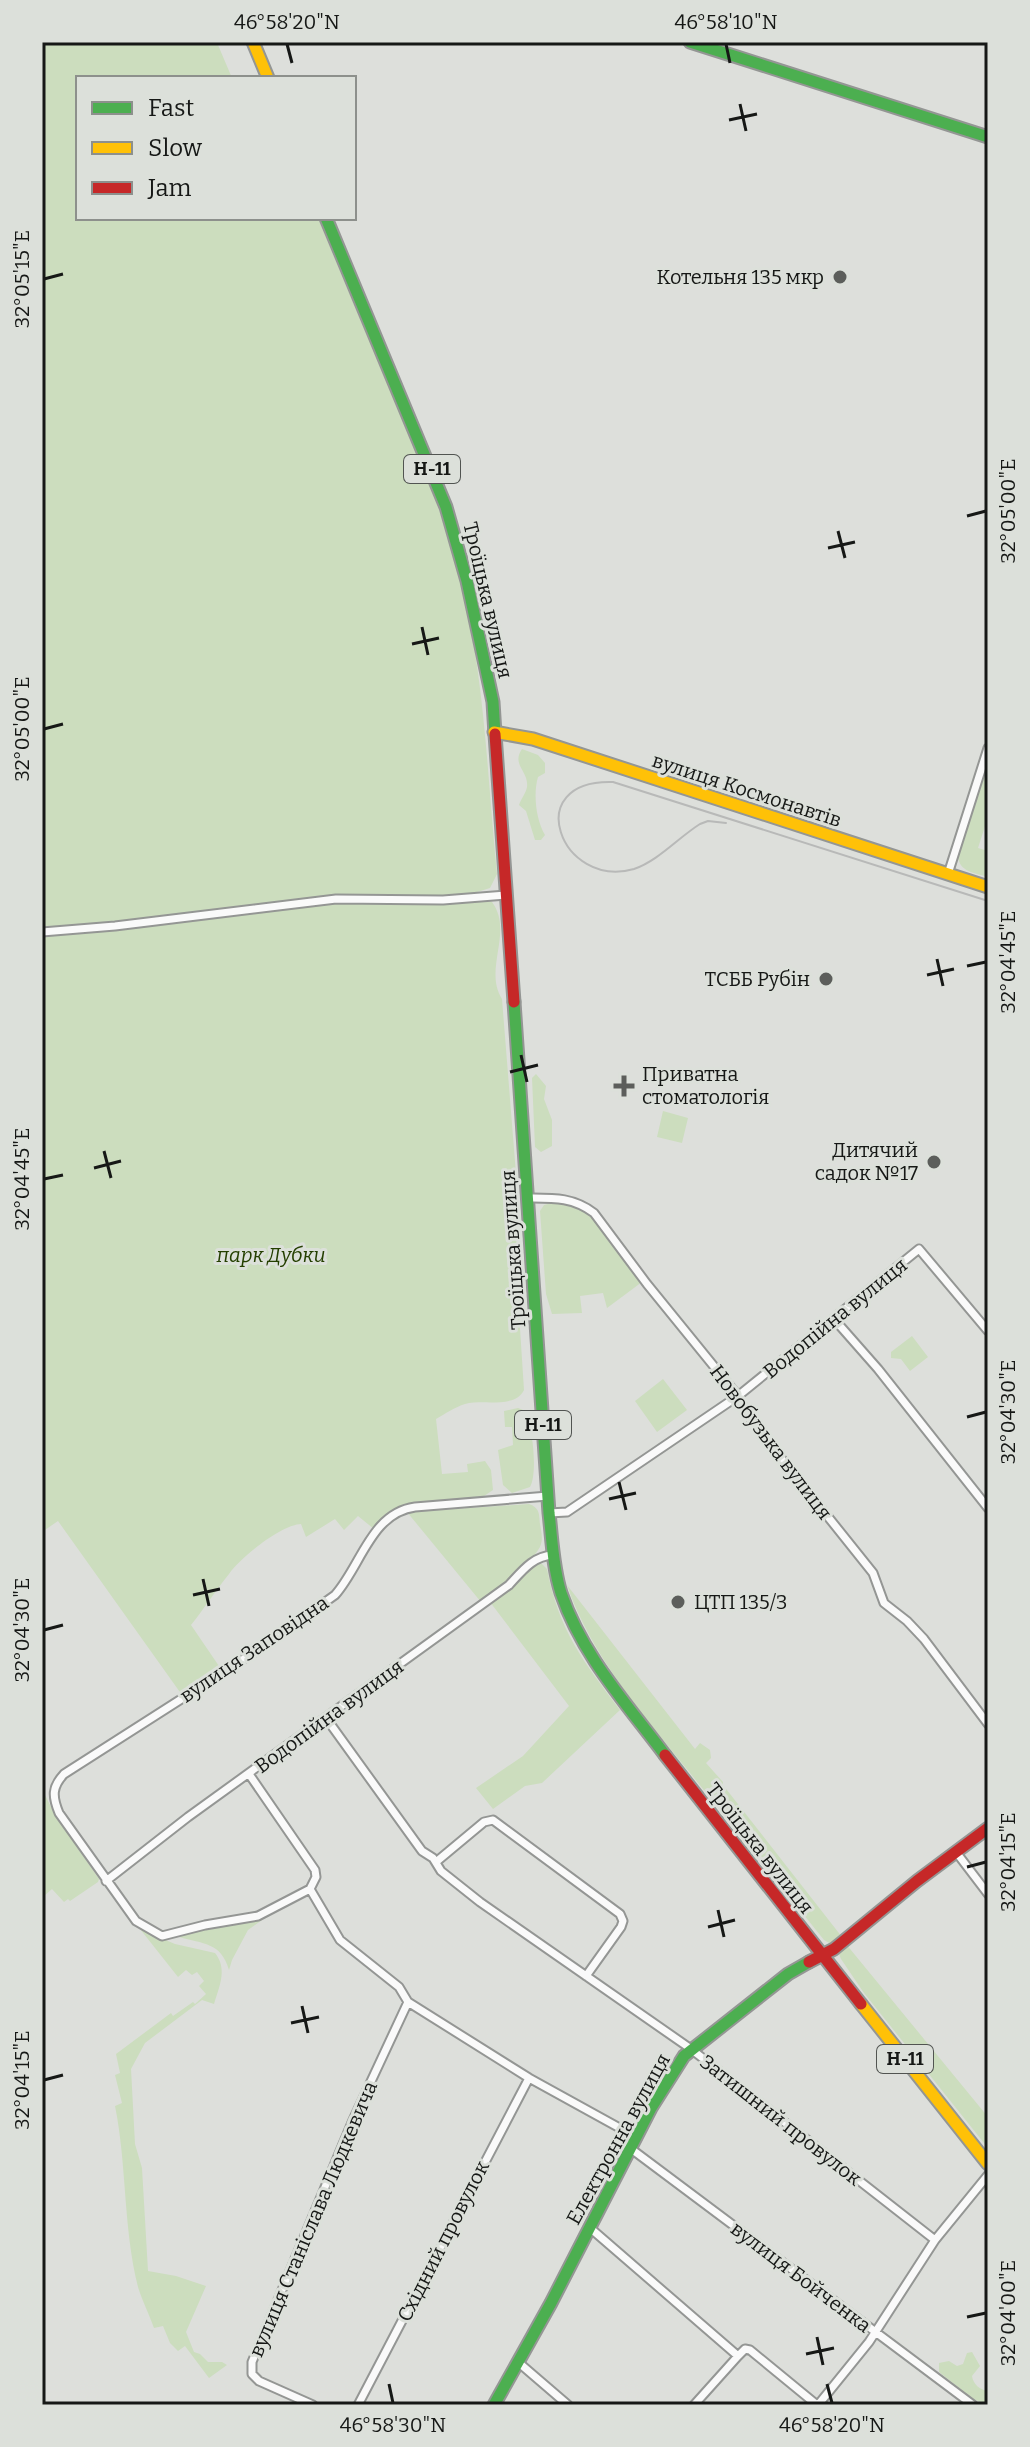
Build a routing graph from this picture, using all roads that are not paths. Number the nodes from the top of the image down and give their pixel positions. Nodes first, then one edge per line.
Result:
1 (253, 42) edge
2 (690, 42) edge
3 (267, 76) edge
4 (988, 137) edge
5 (327, 220) edge
6 (494, 732) junction
7 (988, 748) edge
8 (948, 874) junction
9 (988, 887) edge
10 (506, 895) junction
11 (42, 932) edge
12 (528, 1198) junction
13 (834, 1319) junction
14 (988, 1331) edge
15 (738, 1396) junction
16 (548, 1496) junction
17 (988, 1508) edge
18 (549, 1513) junction
19 (553, 1555) junction
20 (326, 1718) junction
21 (988, 1724) edge
22 (249, 1774) junction
23 (988, 1828) edge
24 (956, 1852) junction
25 (436, 1862) junction
26 (106, 1881) junction
27 (310, 1889) junction
28 (988, 1894) edge
29 (822, 1955) junction
30 (586, 1976) junction
31 (408, 2002) junction
32 (691, 2049) junction
33 (529, 2078) junction
34 (633, 2142) junction
35 (988, 2164) edge
36 (988, 2175) edge
37 (589, 2226) junction
38 (935, 2240) junction
39 (875, 2333) junction
40 (738, 2356) junction
41 (518, 2362) junction
42 (313, 2405) edge
43 (358, 2405) edge
44 (494, 2405) edge
45 (568, 2405) edge
46 (694, 2405) edge
47 (817, 2405) edge
48 (973, 2405) edge

1 - 3 main road
2 - 4 main road
5 - 6 main road, Троїцька вулиця / Н-11
6 - 8 main road, вулиця Космонавтів
6 - 10 main road, Троїцька вулиця / Н-11
7 - 8 street
8 - 9 main road, вулиця Космонавтів
10 - 11 street
10 - 12 main road, Троїцька вулиця / Н-11
12 - 15 street, Новобузька вулиця
12 - 16 main road, Троїцька вулиця / Н-11
13 - 14 street, Водопійна вулиця
13 - 15 street, Водопійна вулиця
13 - 17 street
15 - 18 street, Водопійна вулиця
15 - 21 street, Новобузька вулиця
16 - 18 main road, Троїцька вулиця / Н-11
16 - 26 street, вулиця Заповідна
18 - 19 main road, Троїцька вулиця / Н-11
19 - 20 street, Водопійна вулиця
19 - 29 main road, Троїцька вулиця / Н-11
20 - 22 street, Водопійна вулиця
20 - 25 street, Затишний провулок
22 - 26 street, Водопійна вулиця
22 - 27 street
23 - 24 main road, Електронна вулиця
24 - 28 street
24 - 29 main road, Електронна вулиця
25 - 30 street, Затишний провулок
25 - 30 street
26 - 27 street, вулиця Заповідна
27 - 31 street, вулиця Бойченка
29 - 32 main road, Електронна вулиця
29 - 35 main road, Троїцька вулиця / Н-11
30 - 32 street, Затишний провулок
31 - 33 street, вулиця Бойченка
31 - 42 street, вулиця Станіслава Людкевича
32 - 34 main road, Електронна вулиця
32 - 38 street, Затишний провулок
33 - 34 street, вулиця Бойченка
33 - 43 street, Східний провулок
34 - 37 main road, Електронна вулиця
34 - 39 street, вулиця Бойченка
36 - 38 street
37 - 40 street
37 - 41 main road, Електронна вулиця
38 - 39 street
39 - 47 street
39 - 48 street, вулиця Бойченка
40 - 46 street
40 - 47 street
41 - 44 main road, Електронна вулиця
41 - 45 street

